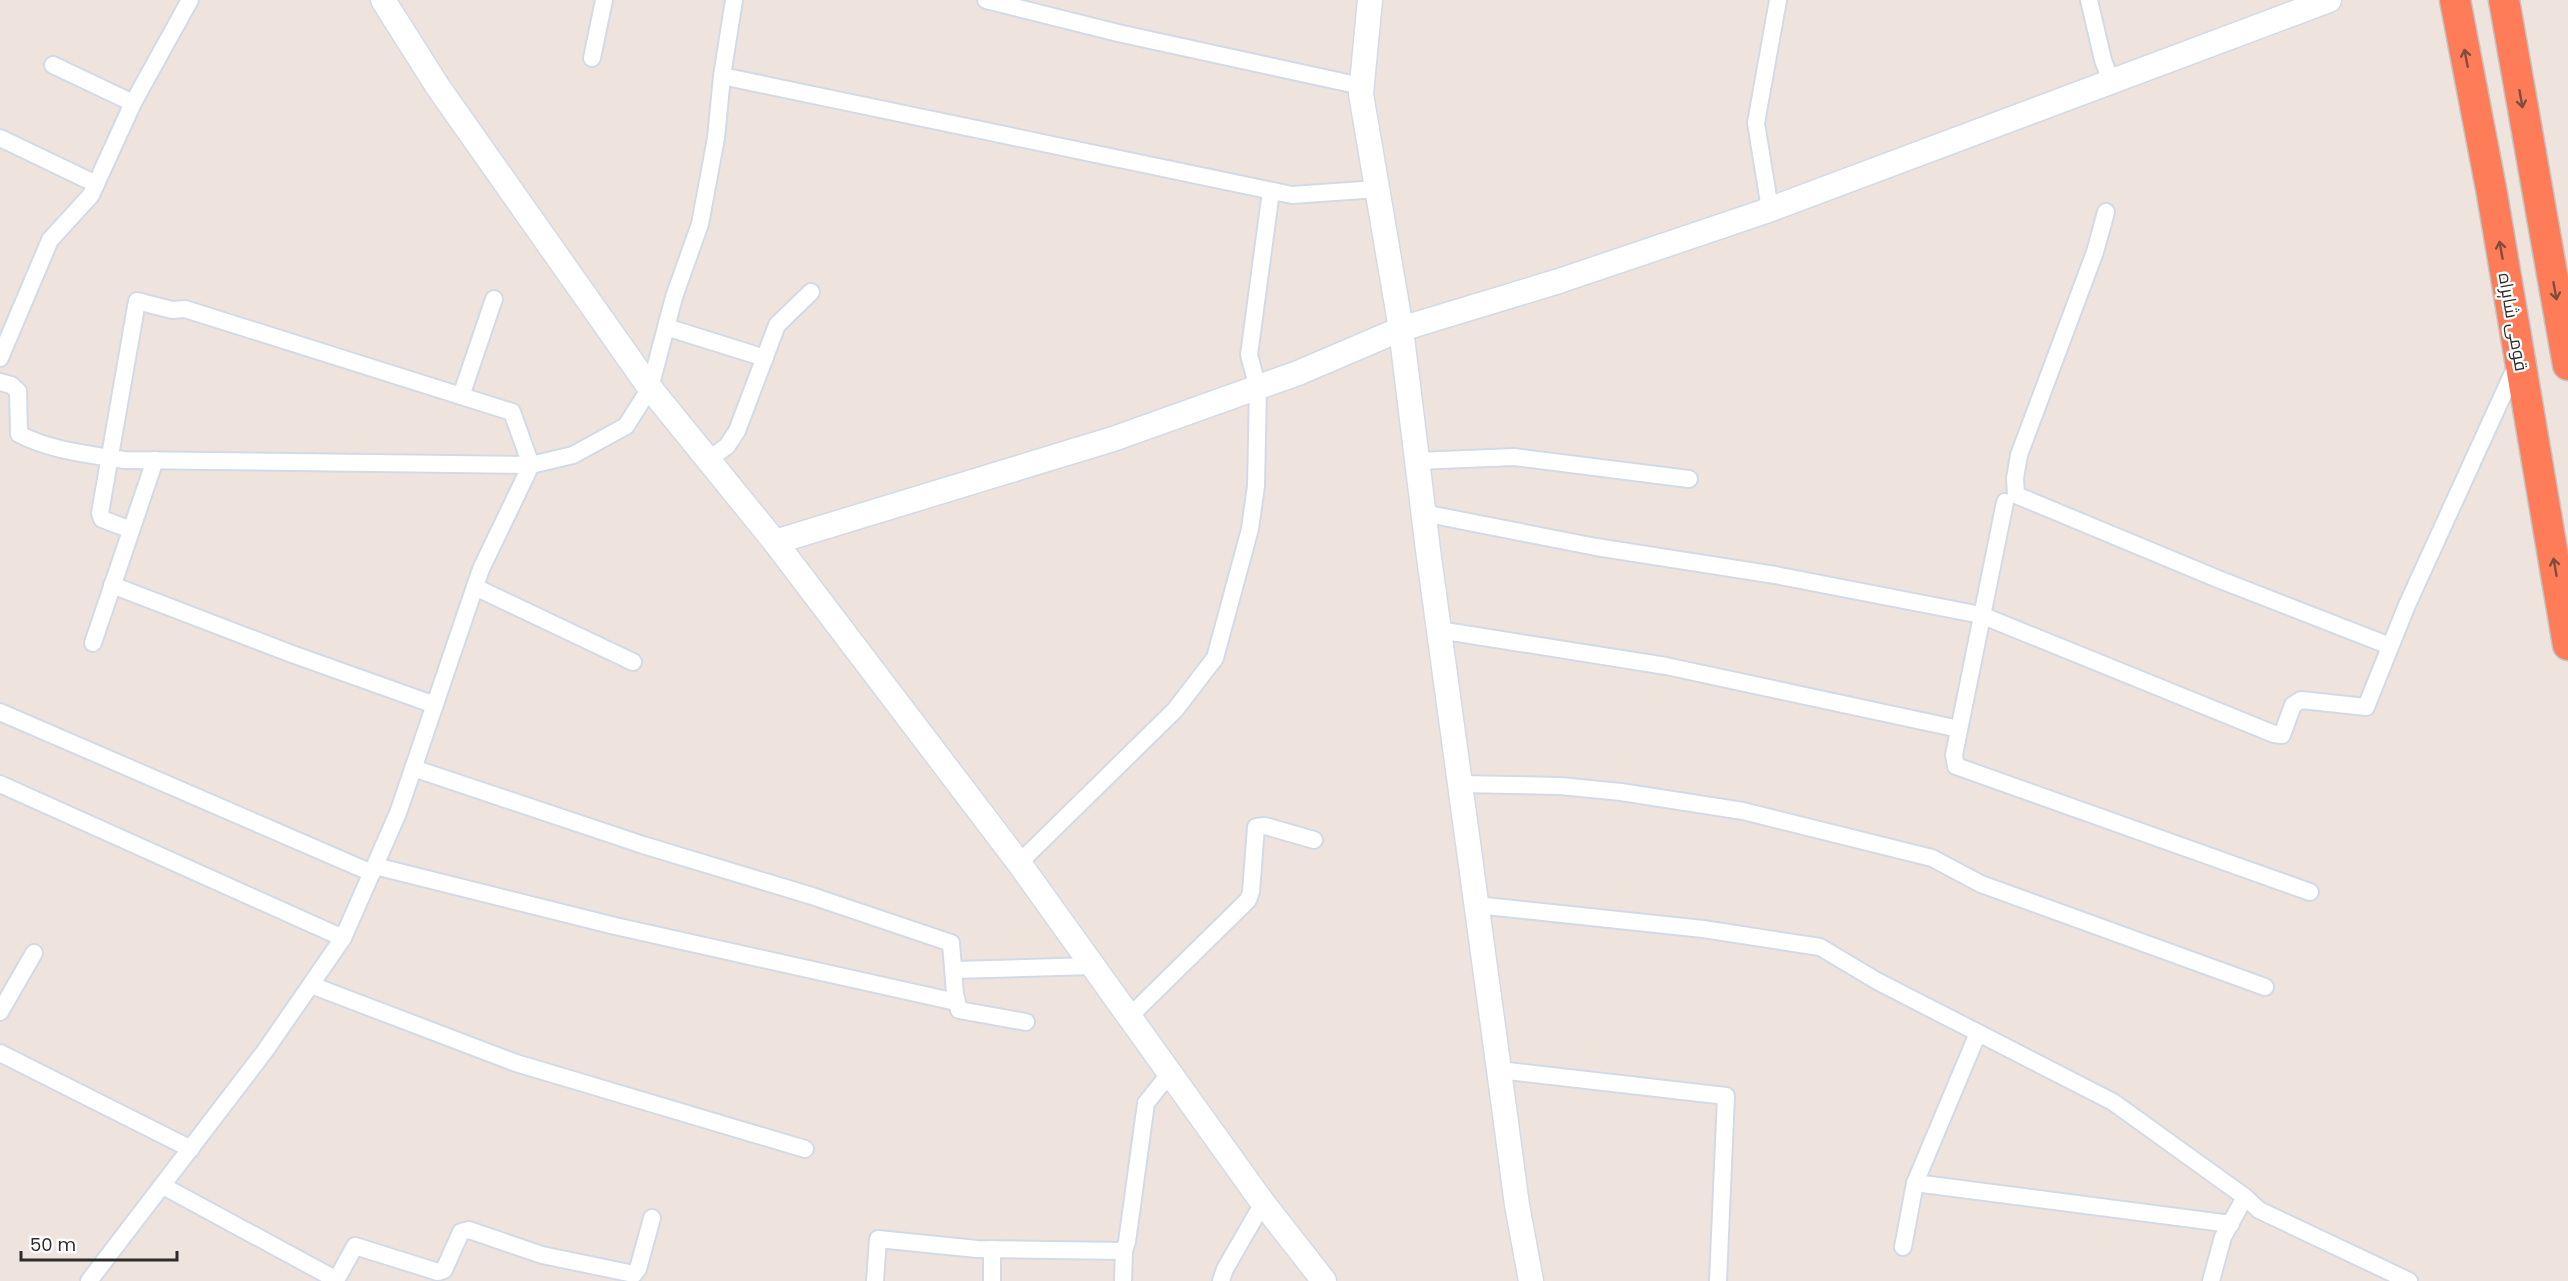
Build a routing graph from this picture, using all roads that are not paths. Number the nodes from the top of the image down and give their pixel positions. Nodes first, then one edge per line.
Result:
1 (190, 0) edge
2 (604, 0) edge
3 (734, 0) edge
4 (986, 0) edge
5 (1778, 0) edge
6 (2089, 0) edge
7 (2329, 0) edge
8 (2456, 0) edge
9 (2504, 0) edge
10 (1367, 1) edge
11 (386, 2) edge
12 (592, 58) dead end
13 (53, 65) dead end
14 (722, 76) junction
15 (2111, 81) junction
16 (1361, 86) junction
17 (132, 103) junction
18 (0, 138) edge
19 (96, 184) junction
20 (1377, 189) junction
21 (1271, 191) junction
22 (1770, 209) junction
23 (2106, 213) dead end
24 (811, 292) dead end
25 (494, 299) dead end
26 (666, 327) junction
27 (1401, 329) junction
28 (2566, 347) edge
29 (0, 358) edge
30 (765, 358) junction
31 (2520, 358) junction
32 (0, 382) edge
33 (650, 388) junction
34 (1258, 388) junction
35 (461, 396) junction
36 (111, 458) junction
37 (155, 460) junction
38 (708, 460) junction
39 (1417, 461) junction
40 (531, 465) junction
41 (1689, 479) dead end
42 (2005, 502) dead end
43 (1423, 513) junction
44 (131, 530) junction
45 (775, 542) junction
46 (112, 585) junction
47 (475, 587) junction
48 (1981, 615) junction
49 (1439, 630) junction
50 (93, 643) dead end
51 (2568, 645) edge
52 (2390, 646) junction
53 (633, 662) dead end
54 (435, 705) junction
55 (0, 712) edge
56 (1959, 729) junction
57 (413, 768) junction
58 (0, 784) edge
59 (1460, 784) junction
60 (1314, 840) dead end
61 (1019, 863) junction
62 (373, 870) junction
63 (2310, 892) dead end
64 (1476, 905) junction
65 (344, 938) junction
66 (34, 953) dead end
67 (1093, 966) junction
68 (953, 970) junction
69 (311, 985) junction
70 (2265, 987) dead end
71 (956, 1002) junction
72 (0, 1012) edge
73 (1130, 1017) junction
74 (1026, 1022) dead end
75 (1978, 1033) junction
76 (0, 1053) edge
77 (1499, 1070) junction
78 (1170, 1073) junction
79 (191, 1149) junction
80 (805, 1149) dead end
81 (1915, 1183) junction
82 (163, 1186) junction
83 (2245, 1197) junction
84 (1263, 1203) junction
85 (652, 1218) dead end
86 (2231, 1224) junction
87 (1903, 1247) dead end
88 (992, 1249) junction
89 (1124, 1251) junction
90 (89, 1281) edge
91 (875, 1281) edge
92 (992, 1281) edge
93 (1123, 1281) edge
94 (1221, 1281) edge
95 (1324, 1281) edge
96 (1531, 1281) edge
97 (1719, 1281) edge
98 (2211, 1281) edge
99 (2409, 1281) edge

1 - 17 street
2 - 12 street
3 - 14 street
4 - 16 street
5 - 22 street
6 - 15 street
7 - 15 street
31 -> 8 highway, قومی شاہراہ
9 -> 28 highway
10 - 16 street
11 - 33 street
13 - 17 street
14 - 21 street
14 - 26 street
15 - 22 street
16 - 20 street
17 - 19 street
18 - 19 street
19 - 29 street
20 - 21 street
20 - 27 street
21 - 34 street
22 - 27 street
23 - 52 street
24 - 30 street
25 - 35 street
26 - 30 street
26 - 33 street
27 - 34 street
27 - 39 street
30 - 38 street
51 -> 31 highway, قومی شاہراہ
31 - 52 street
32 - 36 street
33 - 38 street
33 - 40 street
34 - 45 street
34 - 61 street
35 - 36 street
35 - 40 street
36 - 37 street
36 - 44 street
37 - 40 street
37 - 44 street
38 - 45 street
39 - 41 street
39 - 43 street
40 - 47 street
42 - 48 street
43 - 48 street
43 - 49 street
44 - 46 street
45 - 61 street
46 - 50 street
46 - 54 street
47 - 53 street
47 - 54 street
48 - 52 street
48 - 56 street
49 - 56 street
49 - 59 street
54 - 57 street
55 - 62 street
56 - 63 street
57 - 62 street
57 - 68 street
58 - 65 street
59 - 64 street
59 - 70 street
60 - 73 street
61 - 67 street
62 - 65 street
62 - 71 street
64 - 75 street
64 - 77 street
65 - 69 street
66 - 72 street
67 - 68 street
67 - 73 street
68 - 71 street
69 - 79 street
69 - 80 street
71 - 74 street
73 - 78 street
75 - 81 street
75 - 83 street
76 - 79 street
77 - 96 street
77 - 97 street
78 - 84 street
78 - 89 street
79 - 82 street
81 - 86 street
81 - 87 street
82 - 85 street
82 - 90 street
83 - 86 street
83 - 99 street
84 - 94 street
84 - 95 street
86 - 98 street
88 - 89 street
88 - 91 street
88 - 92 street
89 - 93 street

